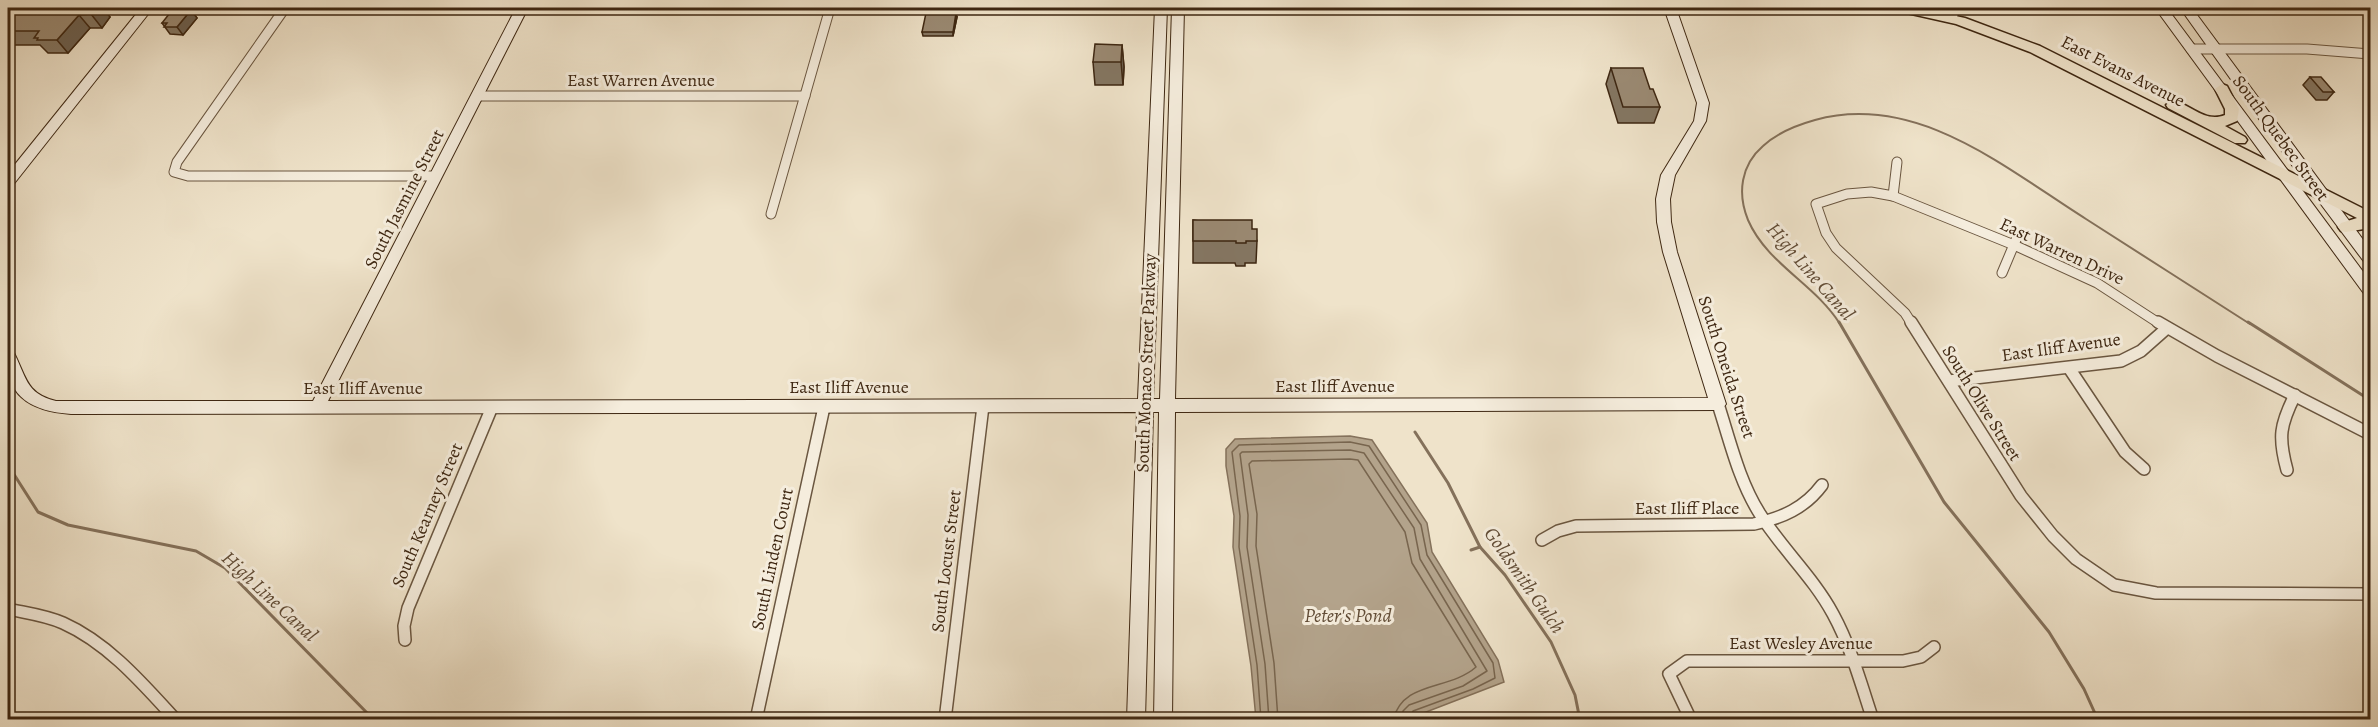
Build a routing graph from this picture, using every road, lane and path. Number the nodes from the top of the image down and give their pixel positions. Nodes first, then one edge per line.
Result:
1 (19, 8) edge
2 (147, 8) edge
3 (285, 8) edge
4 (522, 8) edge
5 (830, 8) edge
6 (1161, 8) edge
7 (1178, 8) edge
8 (1670, 8) edge
9 (1903, 8) edge
10 (2161, 8) edge
11 (2186, 8) edge
12 (1952, 11) edge
13 (8, 20) edge
14 (2192, 49) junction
15 (2215, 49) junction
16 (2370, 54) edge
17 (2222, 89) junction
18 (477, 96) junction
19 (805, 96) junction
20 (2205, 121) junction
21 (2270, 155) junction
22 (1897, 162) dead end
23 (2304, 172) junction
24 (2284, 174) junction
25 (436, 176) junction
26 (8, 182) edge
27 (2319, 191) junction
28 (1893, 196) junction
29 (2370, 206) edge
30 (771, 214) dead end
31 (2370, 218) edge
32 (2370, 223) edge
33 (2346, 227) junction
34 (1826, 233) joint
35 (2016, 240) junction
36 (2370, 259) edge
37 (2002, 273) dead end
38 (2370, 291) edge
39 (2168, 328) junction
40 (8, 355) edge
41 (2069, 368) junction
42 (1948, 381) junction
43 (2295, 395) junction
44 (1718, 404) junction
45 (983, 406) junction
46 (1145, 406) junction
47 (1167, 406) junction
48 (492, 407) junction
49 (824, 407) junction
50 (317, 408) junction
51 (2370, 434) edge
52 (2144, 469) dead end
53 (2287, 470) dead end
54 (1822, 485) dead end
55 (1766, 523) junction
56 (1542, 540) dead end
57 (2370, 594) edge
58 (8, 609) edge
59 (405, 640) dead end
60 (1934, 647) dead end
61 (1852, 662) junction
62 (176, 720) edge
63 (756, 720) edge
64 (945, 720) edge
65 (1136, 720) edge
66 (1163, 720) edge
67 (1691, 720) edge
68 (1873, 720) edge

1 - 13 street
2 - 26 street
3 - 25 street
4 - 18 street, South Jasmine Street
5 - 19 street
6 - 46 street, South Monaco Street Parkway
7 - 47 street, South Monaco Street Parkway
8 - 44 street, South Oneida Street
9 - 12 main road, East Evans Avenue
10 - 14 street, South Quebec Street
11 - 15 street, South Quebec Street
12 - 20 main road, East Evans Avenue
12 - 24 main road, East Evans Avenue
14 - 15 street
14 - 17 street, South Quebec Street
15 - 16 street
15 - 23 street, South Quebec Street
17 - 20 main road
17 - 21 street, South Quebec Street
18 - 19 street, East Warren Avenue
18 - 25 street, South Jasmine Street
19 - 30 street
20 - 21 main road, East Evans Avenue
21 - 23 main road, East Evans Avenue
21 - 24 street, South Quebec Street
22 - 28 street
23 - 27 street, South Quebec Street
23 - 29 main road
24 - 27 main road
24 - 38 street, South Quebec Street
25 - 50 street, South Jasmine Street
27 - 31 main road
27 - 33 street, South Quebec Street
28 - 34 street, East Warren Drive
28 - 35 street, East Warren Drive
32 - 33 main road
33 - 36 street, South Quebec Street
34 - 42 street, South Olive Street
35 - 37 street
35 - 39 street, East Warren Drive
39 - 41 street, East Iliff Avenue
39 - 43 street, East Warren Drive
40 - 50 street, East Iliff Avenue
41 - 42 street, East Iliff Avenue
41 - 52 street
42 - 57 street, South Olive Street
43 - 51 street, East Warren Drive
43 - 53 street
44 - 47 street, East Iliff Avenue
44 - 55 street, South Oneida Street
45 - 46 street, East Iliff Avenue
45 - 49 street, East Iliff Avenue
45 - 64 street, South Locust Street
46 - 47 street, East Iliff Avenue
46 - 65 street, South Monaco Street Parkway
47 - 66 street, South Monaco Street Parkway
48 - 49 street, East Iliff Avenue
48 - 50 street, East Iliff Avenue
48 - 59 street, South Kearney Street
49 - 63 street, South Linden Court
54 - 55 street, East Iliff Place
55 - 56 street, East Iliff Place
55 - 61 street, South Oneida Street
58 - 62 street
60 - 61 street, East Wesley Avenue
61 - 67 street, East Wesley Avenue
61 - 68 street, South Oneida Street

